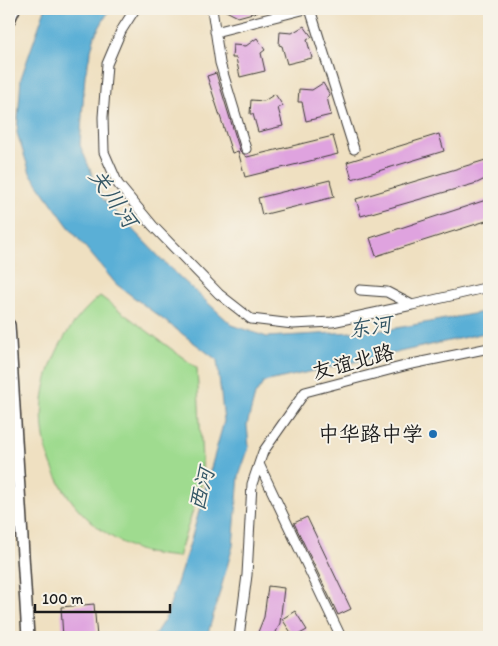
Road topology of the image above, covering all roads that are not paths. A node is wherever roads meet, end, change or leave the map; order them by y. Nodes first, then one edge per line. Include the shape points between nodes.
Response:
1 (14, 9) edge
2 (135, 9) edge
3 (212, 9) edge
4 (306, 9) edge
5 (310, 9) edge
6 (9, 20) edge
7 (216, 32) junction
8 (246, 149) dead end
9 (354, 149) dead end
10 (489, 287) edge
11 (360, 290) dead end
12 (412, 305) junction
13 (9, 325) edge
14 (489, 348) edge
15 (12, 446) edge
16 (259, 464) junction
17 (28, 637) edge
18 (238, 637) edge
19 (341, 637) edge

1 - 6 main road
2 - 12 street via 107,64 104,152 118,184 153,226 219,294 251,319 293,324 332,322
3 - 7 street
4 - 7 street
5 - 9 street
7 - 8 street via 220,63
10 - 12 street
11 - 12 street via 387,292
13 - 15 main road
14 - 16 street, 友谊北路 via 305,392 262,452
15 - 17 main road
16 - 18 street, 友谊北路 via 252,484 247,574
16 - 19 street

